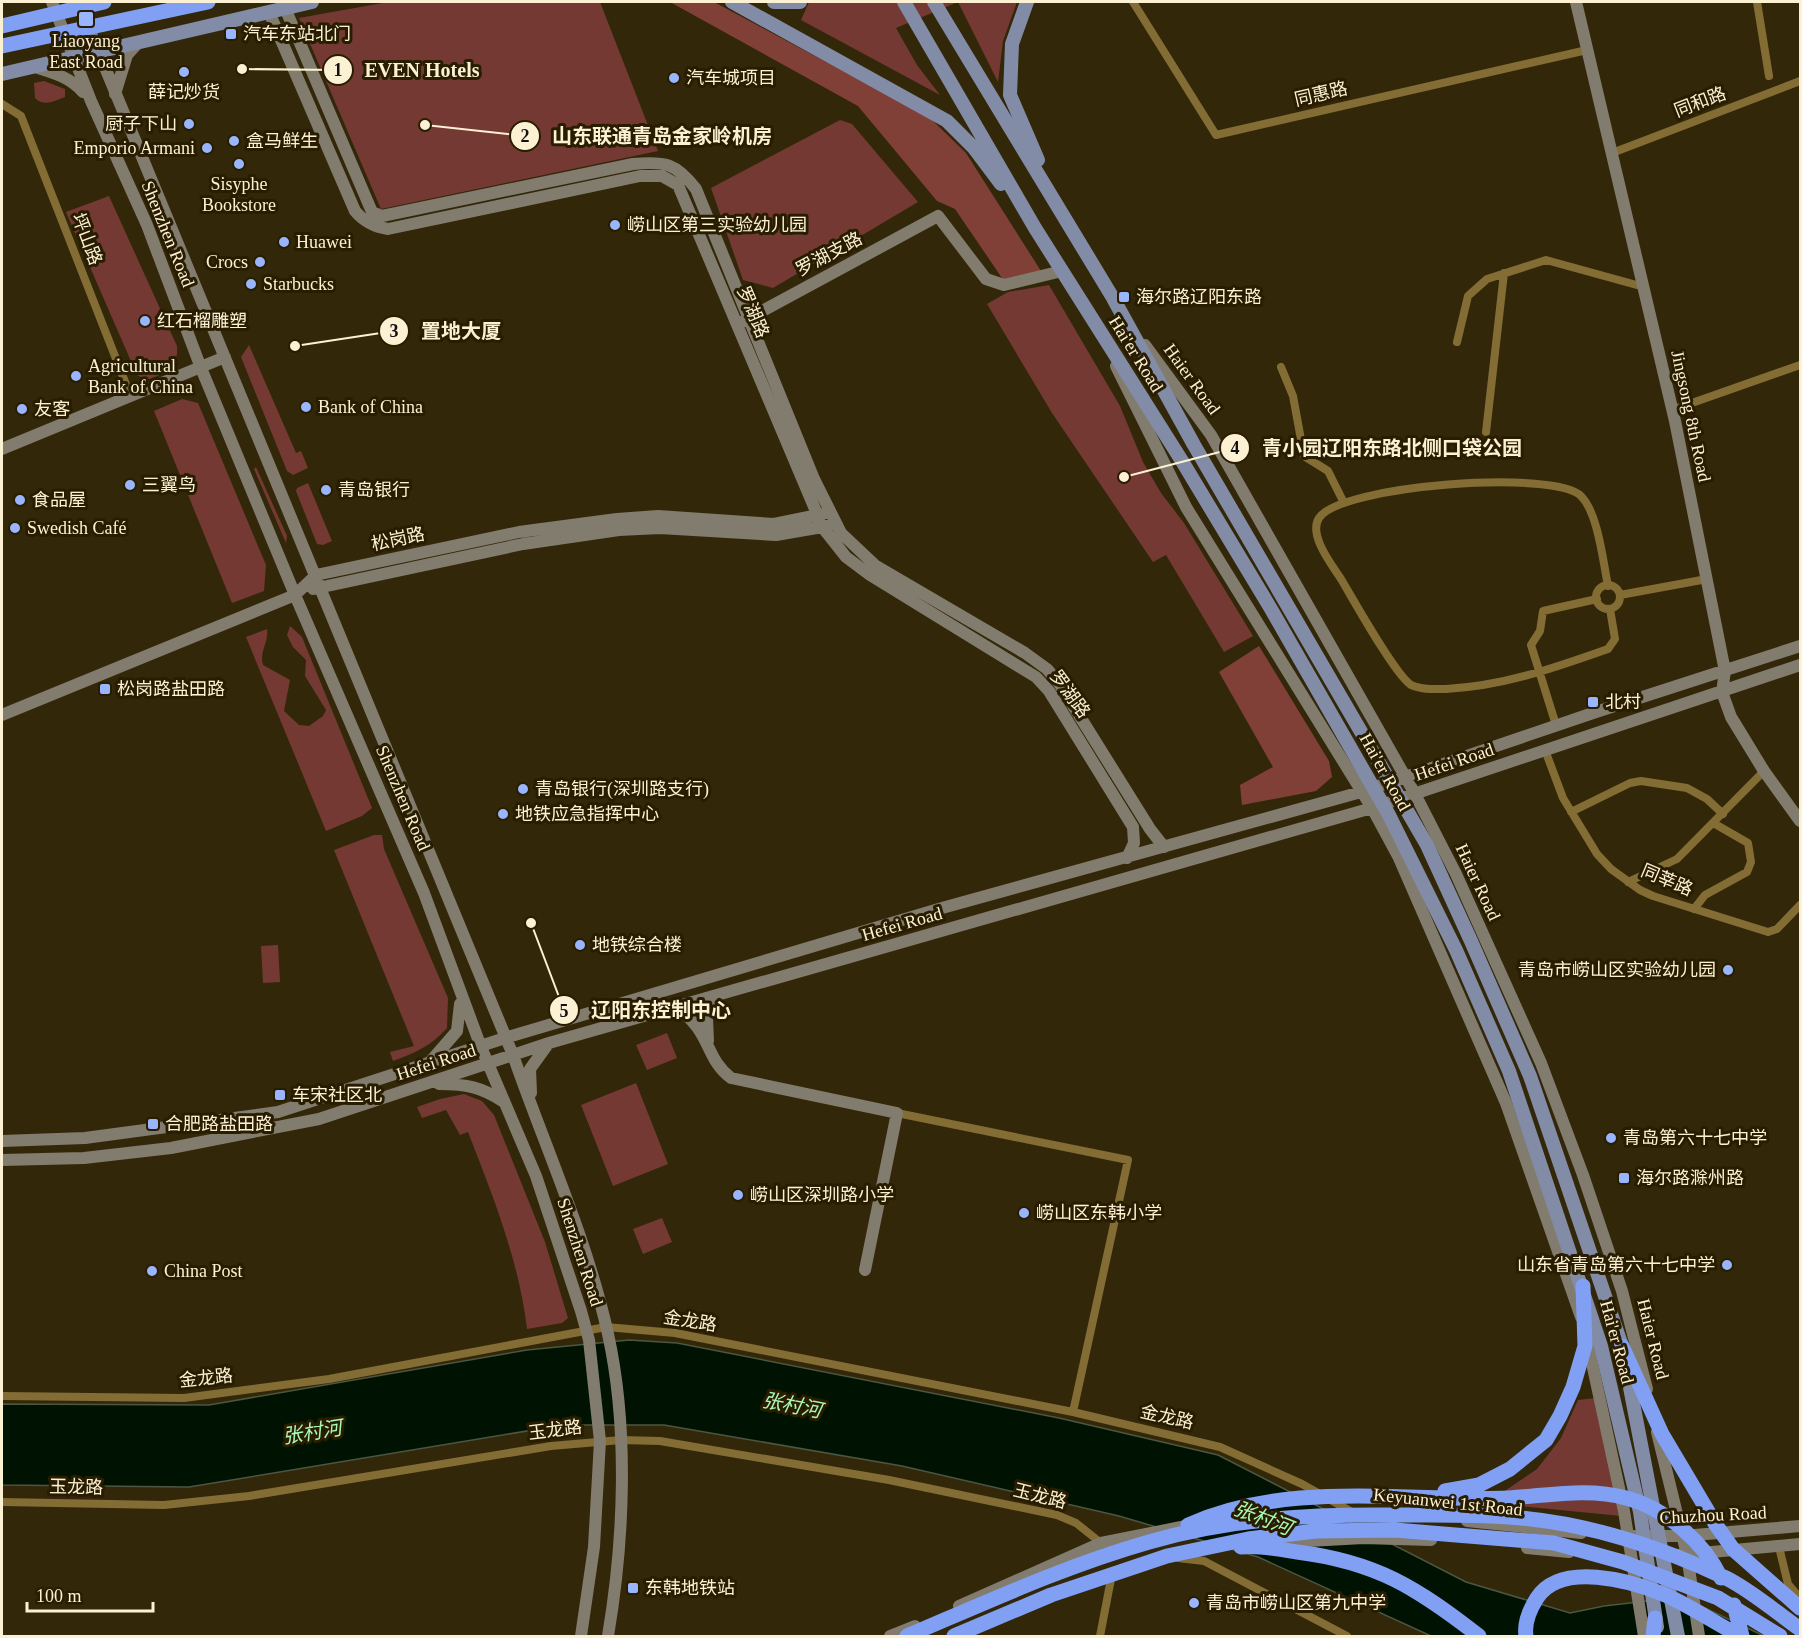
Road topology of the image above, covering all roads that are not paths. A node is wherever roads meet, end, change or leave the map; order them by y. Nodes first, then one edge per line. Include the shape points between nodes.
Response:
1 (52, 2) edge
2 (78, 2) edge
3 (104, 2) edge
4 (208, 2) edge
5 (312, 2) edge
6 (732, 2) edge
7 (774, 2) edge
8 (800, 2) edge
9 (904, 2) edge
10 (934, 2) edge
11 (1027, 2) edge
12 (1133, 2) edge
13 (1576, 2) edge
14 (1757, 2) edge
15 (285, 8) junction
16 (269, 12) junction
17 (2, 26) edge
18 (139, 42) junction
19 (95, 45) junction
20 (2, 46) edge
21 (1587, 50) junction
22 (71, 52) junction
23 (35, 67) junction
24 (2, 74) edge
25 (1769, 76) dead end
26 (1800, 81) edge
27 (115, 94) junction
28 (91, 100) junction
29 (2, 104) edge
30 (1612, 153) junction
31 (1062, 214) junction
32 (1035, 228) junction
33 (1062, 271) junction
34 (1504, 273) junction
35 (1644, 287) junction
36 (1123, 316) junction
37 (743, 321) junction
38 (1095, 324) junction
39 (1457, 342) dead end
40 (225, 357) junction
41 (1800, 365) edge
42 (1281, 367) dead end
43 (201, 368) junction
44 (131, 397) junction
45 (1672, 410) junction
46 (1486, 432) dead end
47 (2, 449) edge
48 (1344, 503) junction
49 (826, 520) junction
50 (1707, 579) junction
51 (319, 581) junction
52 (1608, 586) junction
53 (295, 595) junction
54 (1620, 595) junction
55 (1597, 599) junction
56 (1610, 609) junction
57 (1800, 646) edge
58 (1800, 665) edge
59 (1725, 671) junction
60 (1540, 673) junction
61 (1722, 692) junction
62 (2, 715) edge
63 (1556, 725) junction
64 (1545, 750) junction
65 (1764, 771) junction
66 (1404, 778) junction
67 (1361, 792) junction
68 (1414, 794) junction
69 (1372, 807) junction
70 (1571, 812) junction
71 (1723, 814) junction
72 (1800, 821) edge
73 (1714, 824) junction
74 (1164, 847) junction
75 (1127, 858) junction
76 (1628, 882) junction
77 (1800, 905) edge
78 (1694, 909) junction
79 (461, 993) junction
80 (714, 996) junction
81 (675, 1007) junction
82 (505, 1038) junction
83 (708, 1042) junction
84 (549, 1043) junction
85 (481, 1047) junction
86 (513, 1055) junction
87 (429, 1063) junction
88 (488, 1064) junction
89 (429, 1084) junction
90 (506, 1103) junction
91 (533, 1112) junction
92 (897, 1113) junction
93 (2, 1141) edge
94 (2, 1160) edge
95 (866, 1270) dead end
96 (1583, 1286) junction
97 (608, 1332) junction
98 (588, 1335) junction
99 (1622, 1346) junction
100 (2, 1396) edge
101 (1073, 1412) junction
102 (600, 1435) junction
103 (621, 1440) junction
104 (1412, 1496) junction
105 (2, 1502) edge
106 (1353, 1512) junction
107 (1800, 1526) edge
108 (1628, 1536) junction
109 (1683, 1536) junction
110 (1149, 1542) junction
111 (1101, 1543) junction
112 (1800, 1544) edge
113 (1779, 1547) junction
114 (1733, 1549) junction
115 (1631, 1555) junction
116 (1171, 1557) junction
117 (1688, 1560) junction
118 (1111, 1579) junction
119 (1800, 1598) edge
120 (1800, 1608) edge
121 (1655, 1618) junction
122 (1800, 1629) edge
123 (581, 1636) edge
124 (608, 1636) edge
125 (890, 1636) edge
126 (907, 1636) edge
127 (954, 1636) edge
128 (967, 1636) edge
129 (1100, 1636) edge
130 (1347, 1636) edge
131 (1479, 1636) edge
132 (1526, 1636) edge
133 (1644, 1636) edge
134 (1653, 1636) edge
135 (1658, 1636) edge
136 (1678, 1636) edge
137 (1699, 1636) edge
138 (1741, 1636) edge
139 (1762, 1636) edge
140 (1780, 1636) edge

1 - 22 main road, Shenzhen Road
2 - 19 main road, Shenzhen Road
3 - 17 highway
4 - 20 highway
5 - 15 main road
6 - 32 main road via 947,121 974,148
7 - 8 main road
9 - 32 main road, Hai'er Road
10 - 31 main road
11 - 31 main road via 1012,44 1010,95
12 - 21 street, 同惠路 via 1216,135
13 - 21 main road, Jingsong 8th Road
14 - 25 street
15 - 16 main road
15 - 37 main road via 372,212 382,216 633,164 657,162 674,166 696,189
16 - 18 main road
16 - 37 main road, 罗湖路 via 355,211 366,222 388,229 640,176 662,176 678,185
18 - 19 main road
18 - 27 main road via 124,63
19 - 22 main road
19 - 27 main road, Shenzhen Road
21 - 30 main road, Jingsong 8th Road
22 - 23 main road
22 - 28 main road, Shenzhen Road
23 - 24 main road
23 - 28 main road via 74,81
26 - 30 street, 同和路
27 - 40 main road, Shenzhen Road
28 - 43 main road, Shenzhen Road via 147,225
29 - 44 street, 坪山路 via 21,116
30 - 35 main road, Jingsong 8th Road
31 - 36 main road, Haier Road
32 - 33 main road, Hai'er Road
33 - 37 main road, 罗湖支路 via 1004,285 986,279 938,216
33 - 38 main road, Hai'er Road
34 - 35 street via 1546,260
34 - 39 street via 1486,279 1468,296
34 - 46 street
35 - 45 main road, Jingsong 8th Road
36 - 66 main road, Haier Road via 1211,435
36 - 99 main road, Hai'er Road via 1427,845 1530,1076
37 - 49 main road
38 - 67 main road via 1186,507
38 - 96 main road, Hai'er Road via 1271,609 1389,815 1456,950 1509,1071
40 - 43 main road
40 - 51 main road, Shenzhen Road
41 - 45 street
42 - 48 street via 1293,396 1304,456 1328,471
43 - 44 main road
43 - 53 main road, Shenzhen Road
44 - 47 main road
45 - 50 main road, Jingsong 8th Road
48 - 52 street via 1416,486 1552,484 1568,488 1581,495 1591,511
48 - 60 street via 1319,518 1316,527 1320,544 1408,683 1434,689 1463,688
49 - 51 main road, 松岗路 via 774,524 658,516 617,519 519,532
49 - 74 main road via 876,566 1047,669
49 - 75 main road, 罗湖路 via 846,557 1024,667 1049,691 1133,826 1134,843
50 - 54 street
50 - 59 main road, Jingsong 8th Road
51 - 53 main road
51 - 82 main road, Shenzhen Road
52 - 54 street via 1616,588
52 - 55 street via 1598,592
53 - 62 main road
53 - 79 main road, Shenzhen Road via 384,797
54 - 56 street via 1617,605
55 - 56 street via 1600,606
55 - 60 street via 1543,611 1540,631 1531,645
56 - 60 street via 1615,632 1612,645
57 - 59 main road, Hefei Road
58 - 61 main road, Hefei Road
59 - 61 main road, Jingsong 8th Road
59 - 63 main road, Hefei Road
60 - 63 street
61 - 64 main road, Hefei Road
61 - 65 main road, Jingsong 8th Road via 1731,717
63 - 66 main road, Hefei Road
64 - 68 main road, Hefei Road
64 - 70 street, 同莘路
65 - 71 street
65 - 72 main road, Jingsong 8th Road
66 - 67 main road, Hefei Road
66 - 68 main road, Haier Road
67 - 69 main road
67 - 74 main road, Hefei Road
68 - 69 main road, Hefei Road
68 - 109 main road, Haier Road via 1456,874 1541,1063 1583,1175 1622,1291
69 - 80 main road, Hefei Road
69 - 108 main road via 1399,858 1506,1103 1557,1244 1582,1319
70 - 71 street via 1641,781 1687,788
70 - 76 street, 同莘路 via 1597,854
71 - 73 street
73 - 76 street via 1677,859
73 - 78 street via 1744,840 1750,847 1751,862 1747,872 1705,895
74 - 75 main road, Hefei Road
75 - 82 main road, Hefei Road via 942,908
76 - 78 street, 同莘路 via 1653,896
77 - 78 street, 同莘路 via 1777,929 1768,932
79 - 85 main road, Shenzhen Road
79 - 87 main road via 457,1031
80 - 81 main road, Hefei Road
80 - 83 main road via 707,1018
81 - 83 main road via 696,1022
81 - 84 main road, Hefei Road
82 - 85 main road, Hefei Road
82 - 86 main road, Shenzhen Road
83 - 92 main road via 722,1071 739,1081
84 - 86 main road, Hefei Road
84 - 91 main road via 530,1069
85 - 87 main road, Hefei Road
85 - 88 main road, Shenzhen Road
86 - 88 main road, Hefei Road
86 - 91 main road, Shenzhen Road
87 - 93 main road, Hefei Road via 278,1112 109,1135
88 - 89 main road, Hefei Road
88 - 90 main road, Shenzhen Road
89 - 90 main road via 469,1084
89 - 94 main road, Hefei Road via 309,1121 182,1146 84,1158
90 - 98 main road, Shenzhen Road via 536,1176
91 - 97 main road, Shenzhen Road via 557,1171
92 - 95 main road
92 - 101 street via 1128,1160
96 - 104 highway via 1585,1346 1573,1387 1546,1440 1510,1469 1479,1485
96 - 121 main road, Hai'er Road via 1640,1512
97 - 98 street, 金龙路
97 - 101 street, 金龙路 via 675,1334
97 - 103 main road, Shenzhen Road
98 - 100 street, 金龙路 via 329,1379 184,1398
98 - 102 main road, Shenzhen Road
99 - 114 highway via 1662,1434
99 - 136 main road, Hai'er Road
101 - 106 street, 金龙路 via 1220,1447
102 - 103 street, 玉龙路
102 - 105 street, 玉龙路 via 249,1496 164,1505
102 - 123 main road, Shenzhen Road via 594,1547
103 - 111 street, 玉龙路 via 660,1441 878,1478 1045,1512 1076,1523
103 - 124 main road, Shenzhen Road via 619,1545
104 - 110 highway via 1272,1501 1217,1512
104 - 138 highway via 1510,1498 1570,1493 1625,1497 1672,1521 1715,1566 1738,1613
106 - 108 main road, Keyuanwei 1st Road
106 - 111 main road, Keyuanwei 1st Road via 1245,1516
107 - 109 main road, Chuzhou Road
108 - 109 main road, Chuzhou Road
108 - 115 main road
109 - 117 main road, Haier Road
110 - 122 highway via 1231,1522 1292,1516 1510,1517 1556,1523 1645,1547 1728,1579
110 - 126 highway via 1024,1584
111 - 125 main road, Keyuanwei 1st Road
112 - 113 main road, Chuzhou Road
113 - 117 main road, Chuzhou Road
113 - 119 street via 1788,1584
114 - 120 highway
114 - 139 highway via 1751,1581 1762,1616
115 - 116 main road, Keyuanwei 1st Road via 1384,1538 1273,1543
115 - 117 main road, Chuzhou Road
115 - 133 main road
116 - 118 main road, Keyuanwei 1st Road
116 - 127 highway via 1051,1595
116 - 130 street via 1204,1561
116 - 131 highway via 1245,1546 1350,1561 1399,1581
116 - 140 highway via 1248,1539 1316,1531 1395,1530 1554,1543 1623,1562 1718,1598
117 - 137 main road, Haier Road
118 - 128 main road, Keyuanwei 1st Road
118 - 129 street
121 - 134 highway
121 - 135 main road, Hai'er Road
132 - 138 highway via 1530,1609 1541,1592 1563,1580 1590,1577 1624,1582 1664,1595

